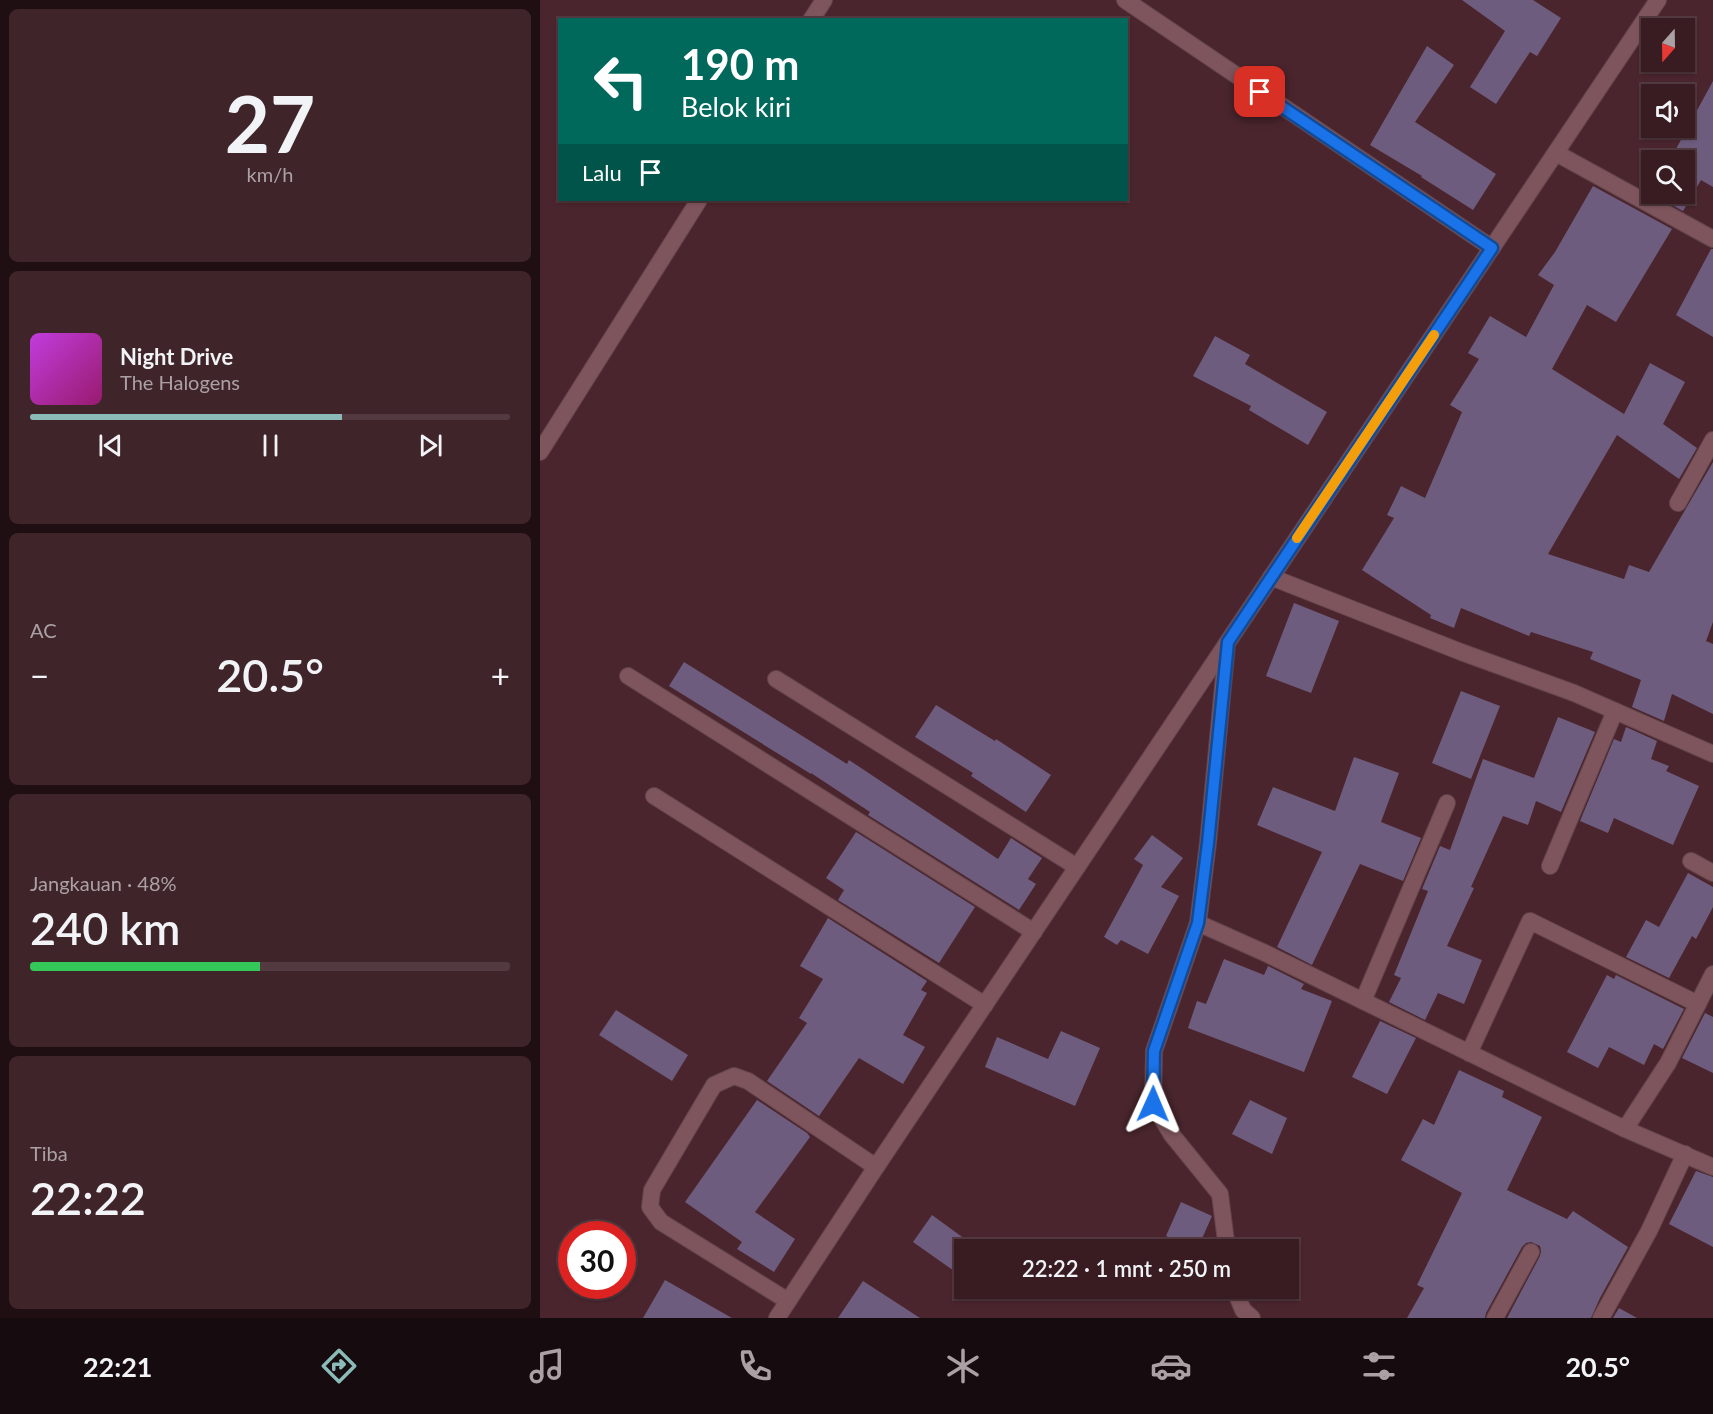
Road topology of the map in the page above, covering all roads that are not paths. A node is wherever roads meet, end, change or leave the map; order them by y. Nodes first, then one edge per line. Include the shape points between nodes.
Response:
1 (824, 0) edge
2 (1125, 0) edge
3 (1658, 0) edge
4 (812, 18) edge
5 (1556, 153) junction
6 (698, 201) edge
7 (1713, 239) edge
8 (1492, 248) junction
9 (1713, 440) edge
10 (540, 452) edge
11 (1678, 503) dead end
12 (1271, 577) junction
13 (1228, 642) junction
14 (628, 676) dead end
15 (776, 679) dead end
16 (1616, 711) junction
17 (1713, 754) edge
18 (654, 796) dead end
19 (1447, 803) dead end
20 (1691, 861) dead end
21 (1550, 866) dead end
22 (1077, 867) junction
23 (1713, 873) edge
24 (1198, 923) junction
25 (1034, 932) junction
26 (1713, 974) edge
27 (1363, 1000) junction
28 (1698, 1004) junction
29 (985, 1005) junction
30 (1469, 1053) junction
31 (1625, 1129) junction
32 (1685, 1154) junction
33 (876, 1167) junction
34 (1713, 1167) edge
35 (1226, 1239) edge
36 (1531, 1252) dead end
37 (1238, 1299) edge
38 (788, 1301) junction
39 (777, 1318) edge
40 (1252, 1318) edge
41 (1495, 1318) edge
42 (1601, 1318) edge

1 - 4 street
2 - 8 street
3 - 5 street
5 - 7 street
5 - 8 street
6 - 10 street
8 - 12 street
9 - 11 street
12 - 13 street
12 - 16 street
13 - 22 street
13 - 24 street
14 - 25 street
15 - 22 street
16 - 17 street
16 - 21 street
18 - 29 street
19 - 27 street
20 - 23 street
22 - 25 street
24 - 27 street
24 - 35 street via 1154,1051 1153,1104 1172,1136 1220,1194
25 - 29 street
26 - 28 street
27 - 30 street
28 - 30 street via 1530,921
28 - 31 street via 1668,1063
29 - 33 street
30 - 31 street
31 - 32 street
32 - 34 street
32 - 42 street via 1649,1231
33 - 38 street
33 - 38 street via 748,1081 734,1076 714,1085 652,1190 650,1207 661,1222
36 - 41 street
37 - 40 street
38 - 39 street

